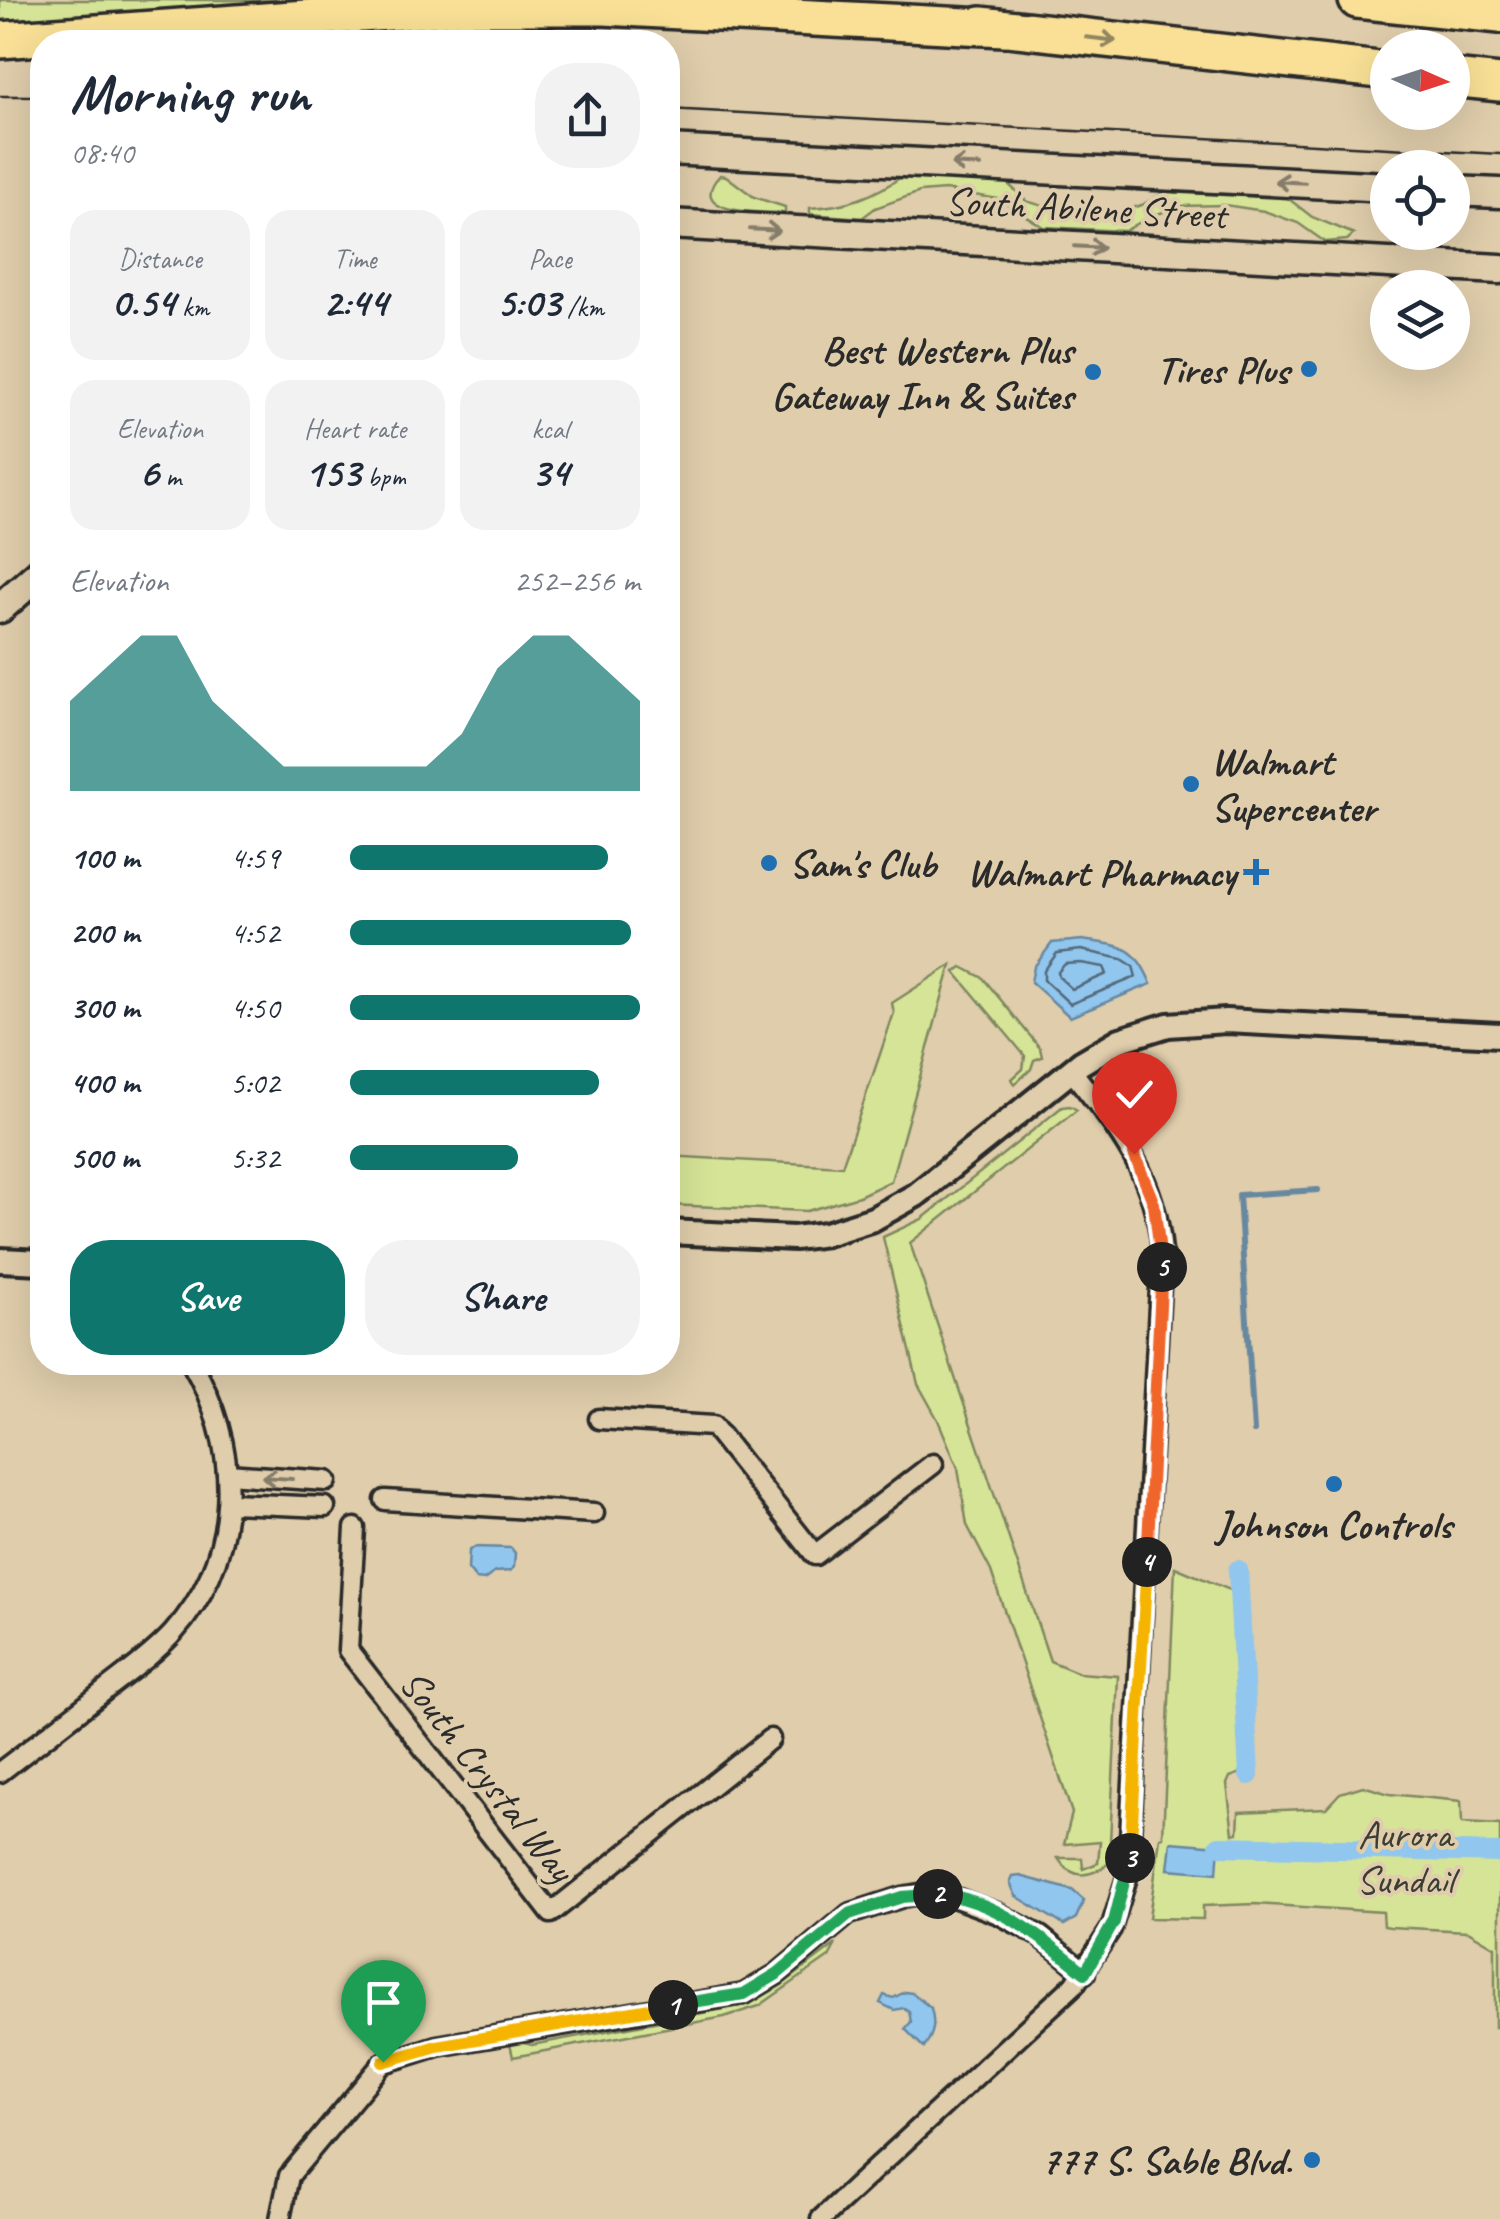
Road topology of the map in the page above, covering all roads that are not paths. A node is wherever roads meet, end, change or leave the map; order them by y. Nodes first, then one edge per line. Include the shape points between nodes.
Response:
1 (773, 0) edge
2 (1357, 0) edge
3 (1500, 15) edge
4 (1004, 28) junction
5 (139, 30) edge
6 (30, 38) edge
7 (0, 40) edge
8 (1370, 69) edge
9 (1470, 80) edge
10 (1500, 83) edge
11 (680, 151) edge
12 (1370, 186) edge
13 (1470, 192) edge
14 (1500, 194) edge
15 (680, 225) edge
16 (1500, 269) edge
17 (30, 582) edge
18 (0, 608) edge
19 (1500, 1035) edge
20 (1071, 1070) junction
21 (680, 1233) edge
22 (0, 1260) edge
23 (30, 1261) edge
24 (198, 1375) edge
25 (599, 1419) dead end
26 (934, 1464) dead end
27 (227, 1474) junction
28 (327, 1480) dead end
29 (385, 1500) dead end
30 (230, 1504) junction
31 (325, 1507) dead end
32 (594, 1513) dead end
33 (354, 1528) dead end
34 (770, 1740) dead end
35 (0, 1772) edge
36 (1085, 1973) junction
37 (280, 2219) edge
38 (821, 2219) edge

1 - 4 highway
2 - 3 highway
4 - 5 highway via 604,7 459,7
4 -> 8 highway
6 - 7 highway
9 - 10 highway
12 -> 11 main road, South Abilene Street
13 - 14 main road
15 -> 16 main road, South Abilene Street
17 - 18 main road
19 - 20 street via 1204,1021 1133,1035
20 - 21 street via 916,1196 872,1219 794,1238
20 - 36 street via 1144,1173 1158,1218 1162,1274 1131,1852 1114,1922
22 - 23 street
24 - 27 street via 218,1422
25 - 26 street via 713,1426 815,1555
28 -> 27 street
27 - 30 street
29 - 32 street
30 - 31 street
30 - 35 street via 206,1582 174,1631
33 - 34 street, South Crystal Way via 348,1650 551,1913
36 - 37 street via 1040,1936 974,1902 936,1894 902,1897 849,1914 744,1994 437,2046 383,2062 288,2176
36 - 38 street

